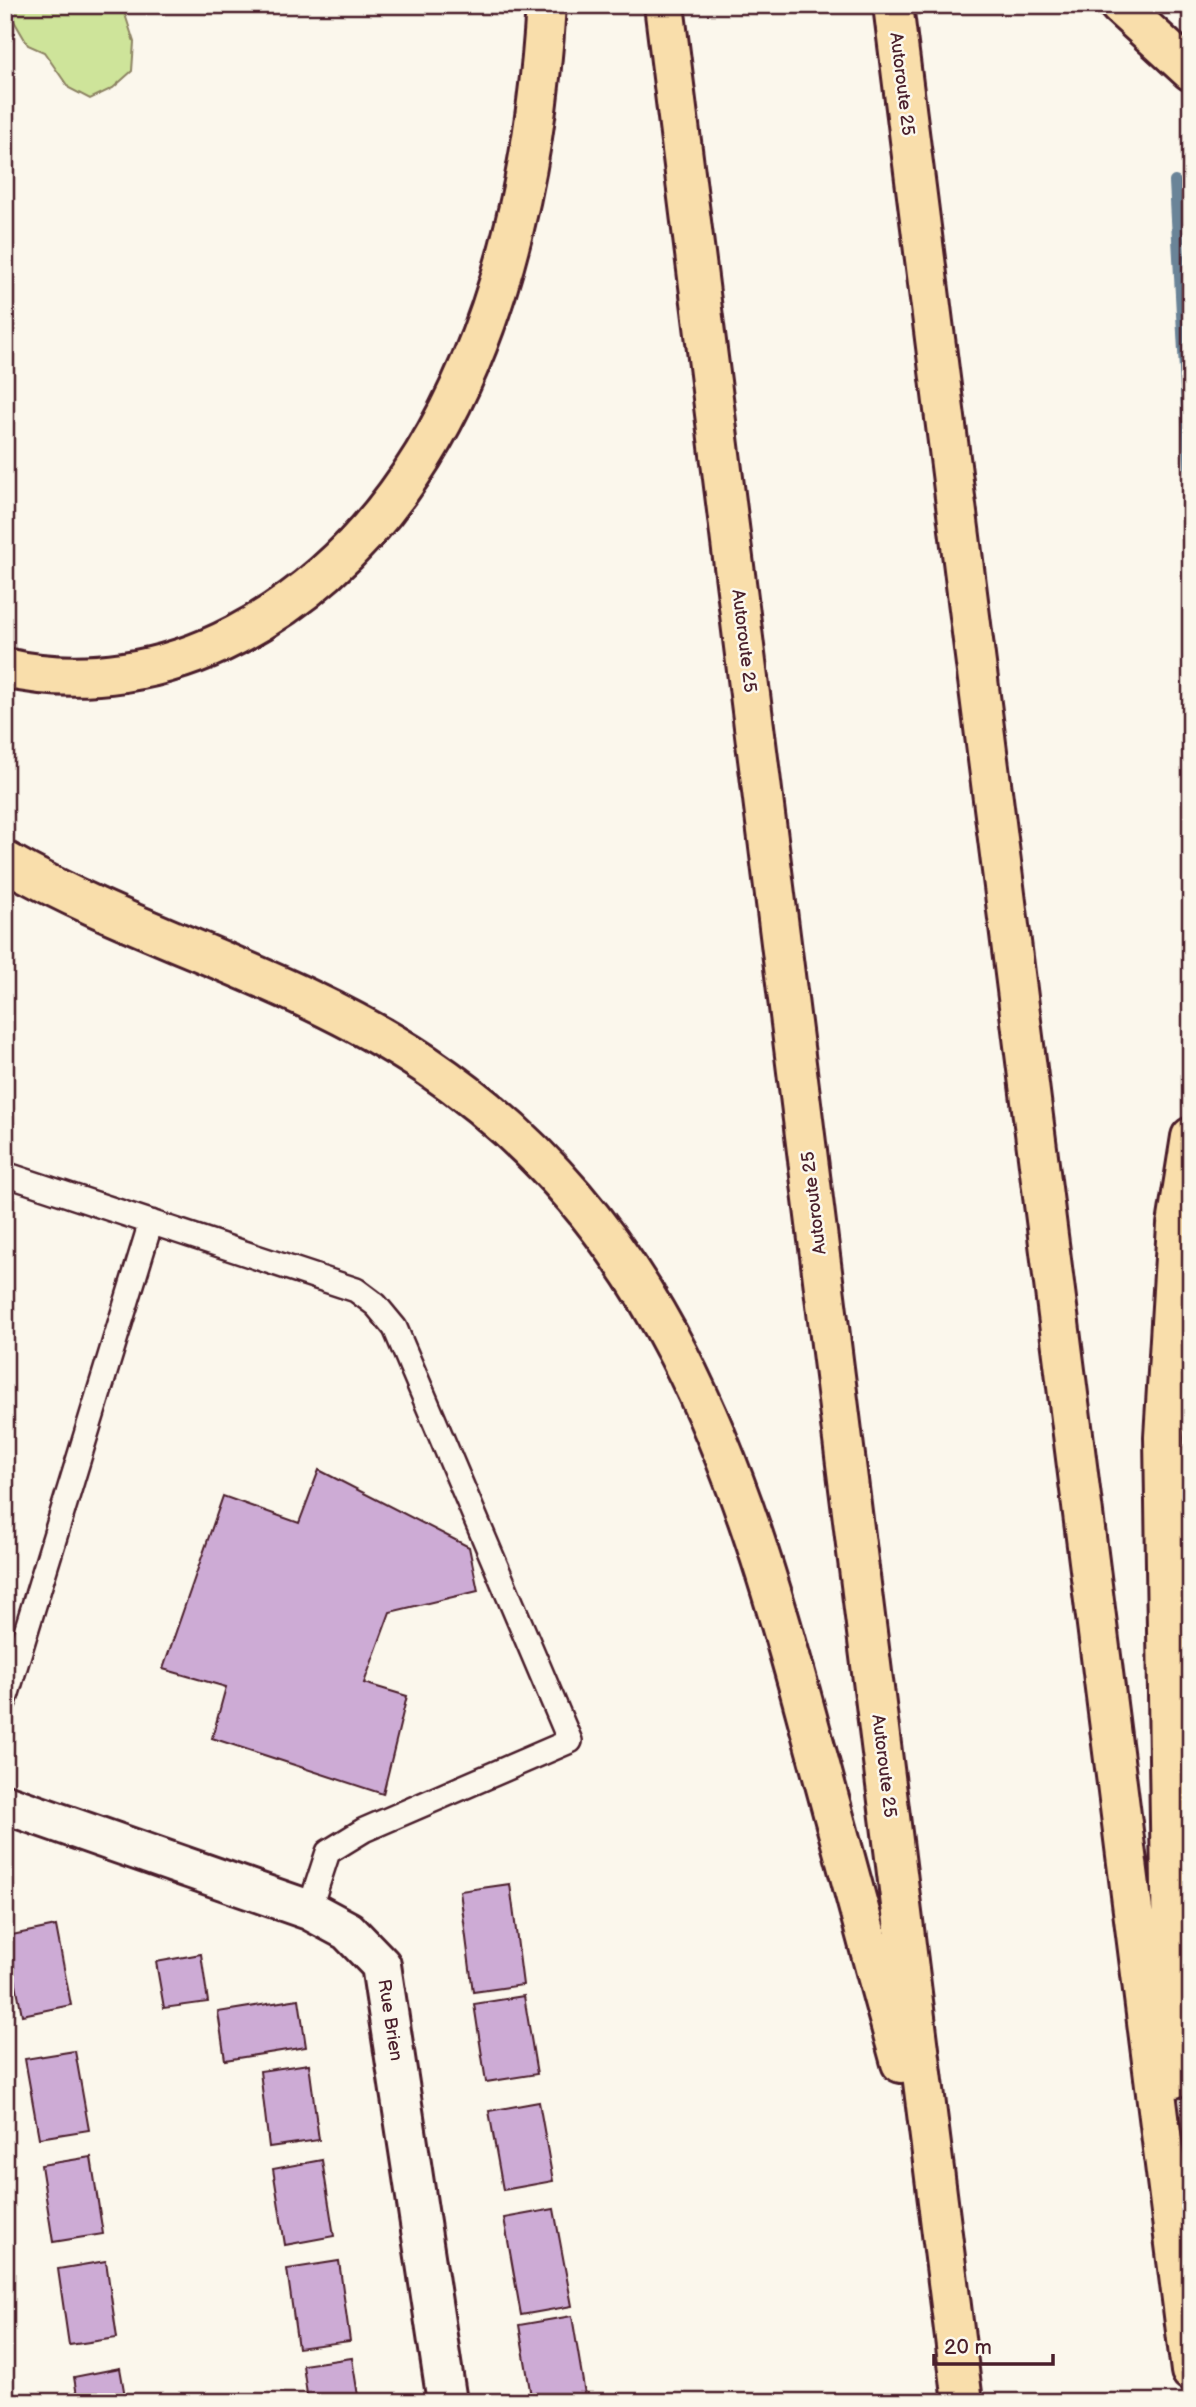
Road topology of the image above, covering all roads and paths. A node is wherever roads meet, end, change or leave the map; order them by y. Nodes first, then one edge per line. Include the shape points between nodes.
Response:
1 (546, 5) edge
2 (664, 5) edge
3 (893, 5) edge
4 (1119, 5) edge
5 (1191, 71) edge
6 (5, 668) edge
7 (5, 861) edge
8 (1191, 1137) edge
9 (5, 1174) edge
10 (151, 1222) junction
11 (5, 1700) edge
12 (5, 1804) edge
13 (309, 1910) junction
14 (938, 2197) junction
15 (1177, 2255) junction
16 (1191, 2371) edge
17 (447, 2402) edge
18 (963, 2402) edge

1 - 6 highway via 532,147 497,288 443,420 369,531 284,606 195,655 92,676 53,676
2 - 14 highway, Autoroute 25
3 - 15 highway, Autoroute 25
4 - 5 highway
7 - 14 highway via 317,1003 393,1044 456,1086 518,1137 610,1241 670,1337 751,1524
8 - 15 highway via 1177,1225 1164,1437
9 - 10 lane
10 - 11 lane
10 - 13 lane via 356,1290 395,1328 570,1741 364,1830 328,1852
12 - 13 street, Rue Brien
13 - 17 street, Rue Brien via 348,1931 381,1965
14 - 18 highway, Autoroute 25
15 - 16 highway, Autoroute 25

